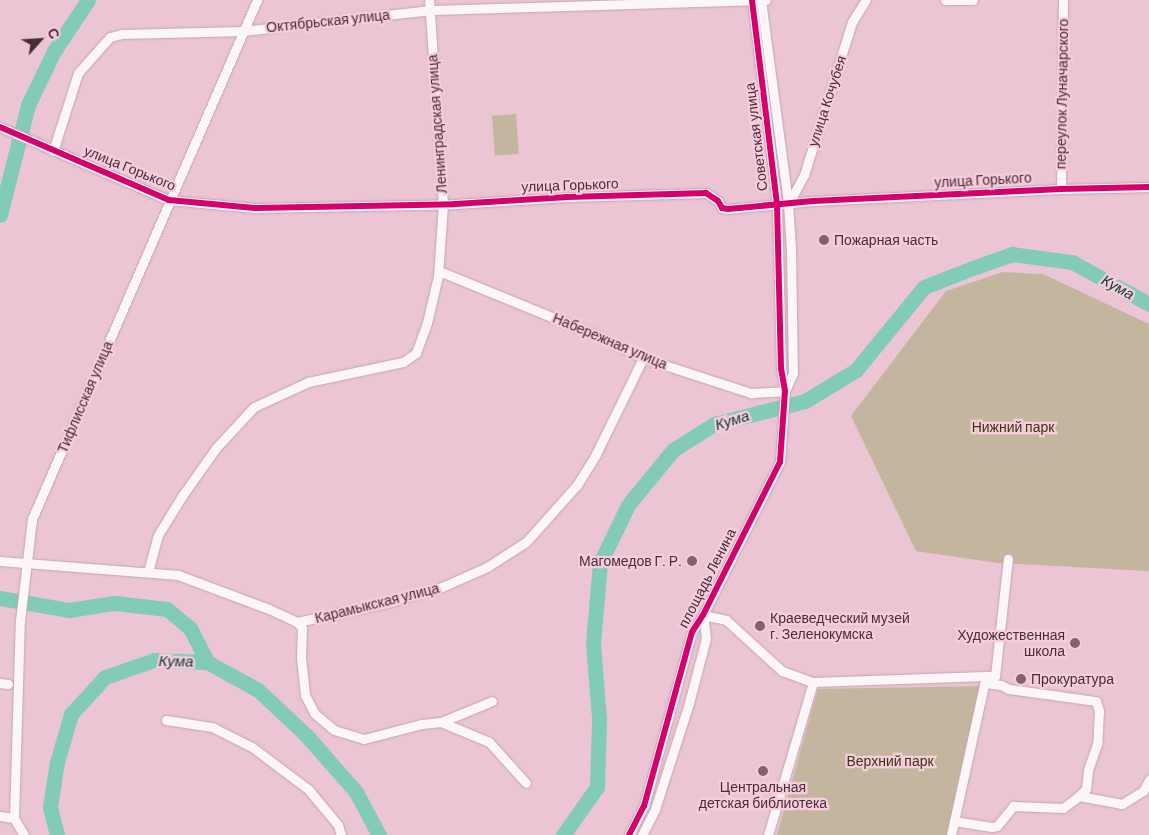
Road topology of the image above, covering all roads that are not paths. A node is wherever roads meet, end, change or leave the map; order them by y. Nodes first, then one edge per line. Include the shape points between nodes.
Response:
1 (257, 0) edge
2 (757, 0) edge
3 (766, 0) edge
4 (866, 0) edge
5 (945, 0) edge
6 (973, 0) edge
7 (1063, 0) edge
8 (429, 5) edge
9 (243, 31) junction
10 (0, 127) edge
11 (53, 151) junction
12 (1149, 187) edge
13 (1061, 189) junction
14 (170, 200) junction
15 (788, 203) junction
16 (443, 204) junction
17 (777, 204) junction
18 (439, 271) junction
19 (643, 358) junction
20 (785, 391) junction
21 (1008, 559) dead end
22 (0, 561) edge
23 (26, 563) junction
24 (148, 572) junction
25 (703, 615) junction
26 (297, 622) junction
27 (986, 680) junction
28 (813, 682) junction
29 (492, 701) dead end
30 (166, 720) dead end
31 (441, 722) junction
32 (1149, 780) edge
33 (526, 783) dead end
34 (1079, 796) junction
35 (0, 816) edge
36 (14, 818) junction
37 (954, 820) junction
38 (24, 835) edge
39 (341, 835) edge
40 (629, 835) edge
41 (642, 835) edge
42 (768, 835) edge
43 (951, 835) edge

1 - 9 street, Тифлисская улица
2 - 3 street, Октябрьская улица
2 - 8 street, Октябрьская улица
2 - 15 street, Советская улица
2 - 17 street, Советская улица
4 - 15 street, улица Кочубея via 852,22 804,175
5 - 6 street
7 - 13 street, переулок Луначарского
8 - 9 street, Октябрьская улица
8 - 16 street, Ленинградская улица
9 - 11 street, Октябрьская улица via 110,37 78,73
9 - 14 street, Тифлисская улица
10 - 11 street, улица Горького
11 - 14 street, улица Горького
12 - 13 street, улица Горького
13 - 15 street, улица Горького
14 - 16 street, улица Горького via 255,208
14 - 23 street, Тифлисская улица via 32,520
15 - 17 street, улица Горького
15 - 20 street, Советская улица via 792,373
16 - 17 street, улица Горького via 706,193 722,208
16 - 18 street, Ленинградская улица
17 - 20 street, Советская улица via 781,368
18 - 19 street, Набережная улица via 598,336
18 - 24 street, Ленинградская улица via 416,353 403,362 308,382 254,407 216,448 182,496 158,535
19 - 20 street, Набережная улица via 751,393
19 - 26 street, Карамыкская улица via 577,486 526,542 487,568 442,587 391,602
20 - 25 street, площадь Ленина via 780,462
21 - 27 street via 995,676
22 - 23 street, Карамыкская улица
23 - 24 street, Карамыкская улица
23 - 36 street, Тифлисская улица via 20,621
24 - 26 street, Карамыкская улица via 178,575 214,587
25 - 28 street, площадь Ленина via 726,620 782,670
25 - 40 street, площадь Ленина via 692,632 644,806
25 - 41 street, площадь Ленина via 706,638 689,703 655,809
26 - 31 street, Карамыкская улица via 302,628 305,695 314,712 334,730 364,739
27 - 28 street, площадь Ленина
27 - 34 street, площадь Ленина via 1009,689 1096,702 1099,711 1098,744 1088,770 1086,790
27 - 37 street
28 - 42 street
29 - 31 street, Карамыкская улица
30 - 39 street via 212,727 252,747 308,789 338,825
31 - 33 street via 489,742
32 - 34 street via 1143,791 1122,804
34 - 37 street via 1063,808 1013,806 997,826 992,827
35 - 36 street
36 - 38 street
37 - 43 street

